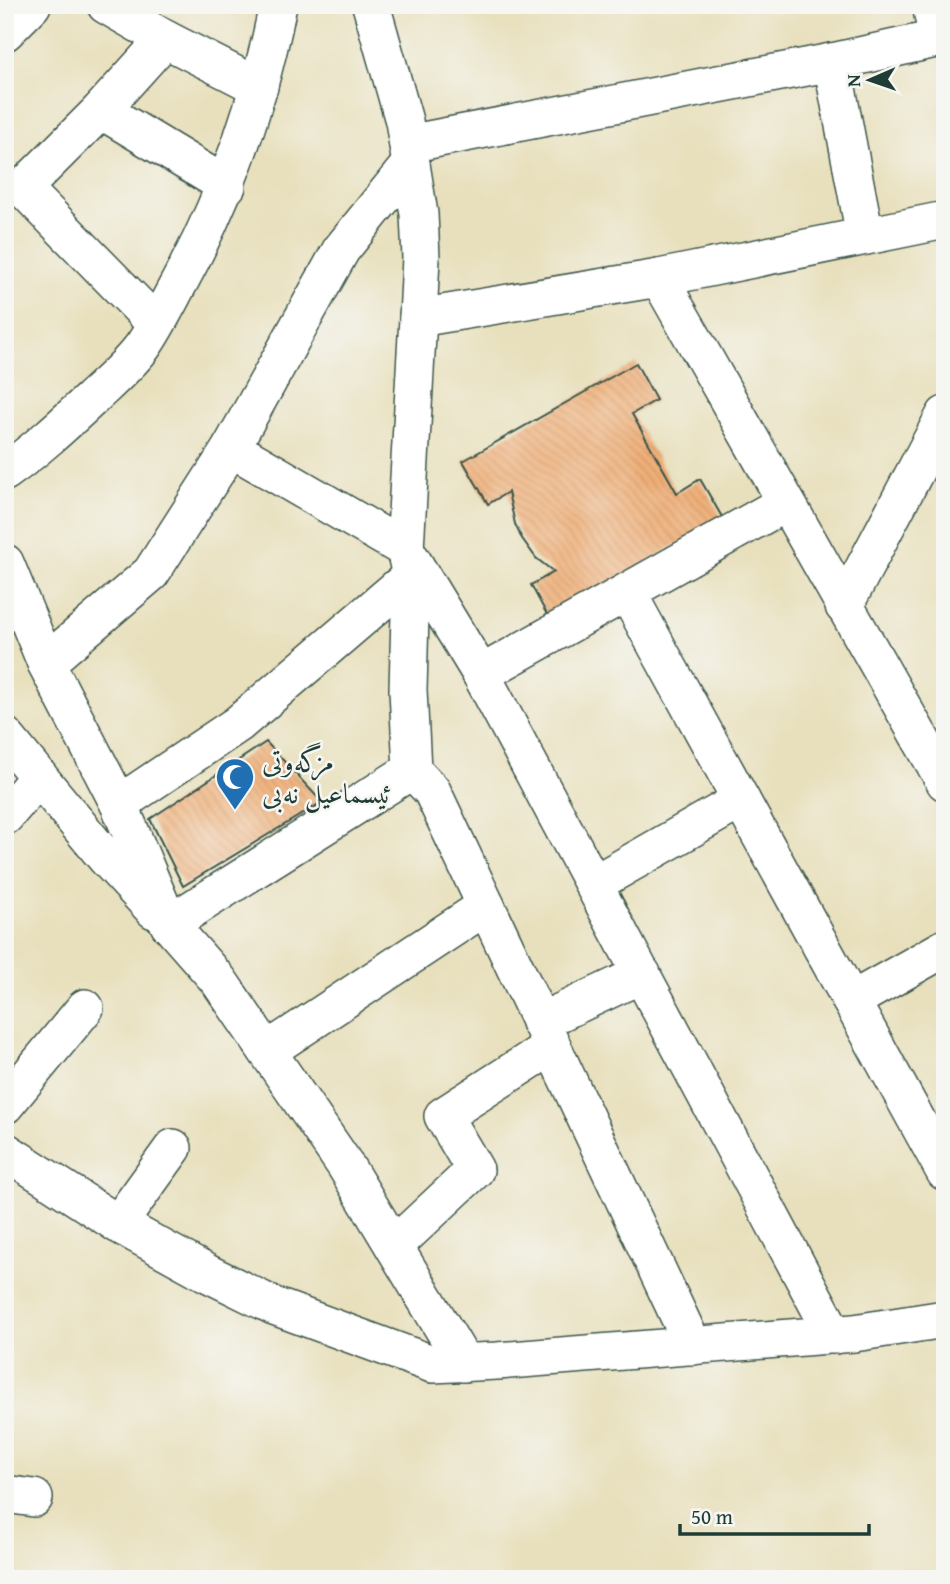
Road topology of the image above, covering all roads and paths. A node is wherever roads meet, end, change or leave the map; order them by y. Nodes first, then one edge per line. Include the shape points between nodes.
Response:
1 (32, 5) edge
2 (106, 5) edge
3 (278, 5) edge
4 (371, 5) edge
5 (938, 27) edge
6 (5, 32) edge
7 (165, 39) junction
8 (832, 62) junction
9 (259, 87) junction
10 (101, 110) junction
11 (409, 154) junction
12 (227, 186) junction
13 (945, 220) edge
14 (865, 236) junction
15 (659, 278) junction
16 (418, 318) junction
17 (156, 324) junction
18 (945, 415) edge
19 (231, 448) junction
20 (5, 472) edge
21 (785, 503) junction
22 (5, 563) edge
23 (408, 563) junction
24 (626, 592) junction
25 (845, 606) junction
26 (46, 663) junction
27 (481, 674) junction
28 (5, 736) edge
29 (412, 770) junction
30 (39, 777) junction
31 (945, 782) edge
32 (741, 800) junction
33 (119, 804) junction
34 (5, 816) edge
35 (594, 884) junction
36 (486, 906) junction
37 (176, 932) junction
38 (945, 948) edge
39 (642, 974) junction
40 (851, 1001) junction
41 (85, 1008) dead end
42 (546, 1034) junction
43 (267, 1051) junction
44 (5, 1105) edge
45 (173, 1148) dead end
46 (5, 1151) edge
47 (945, 1172) edge
48 (118, 1224) junction
49 (394, 1246) junction
50 (945, 1319) edge
51 (834, 1335) junction
52 (693, 1346) junction
53 (464, 1363) junction

1 - 6 street
2 - 7 street
3 - 9 street
4 - 11 street
5 - 8 street
7 - 9 street
7 - 10 street
8 - 11 street
8 - 14 street
9 - 12 street
10 - 12 street
10 - 17 street via 23,188
11 - 16 street via 419,225
11 - 19 street via 341,250
12 - 17 street
13 - 14 street
14 - 15 street
15 - 16 street
15 - 21 street
16 - 23 street
17 - 20 street via 124,368 39,448
18 - 25 street
19 - 23 street
19 - 26 street via 151,573
21 - 24 street
21 - 25 street
22 - 26 street
23 - 27 street
23 - 29 street
23 - 33 street via 238,724
24 - 27 street
24 - 32 street
25 - 31 street
26 - 33 street
27 - 35 street
28 - 30 street
29 - 36 street via 432,791
29 - 37 street
30 - 34 street
30 - 37 street
32 - 35 street
32 - 40 street
33 - 37 street
35 - 39 street
36 - 42 street
36 - 43 street
37 - 43 street via 219,981
38 - 40 street
39 - 42 street
39 - 51 street
40 - 47 street
41 - 44 street
42 - 49 street via 443,1116 475,1170
42 - 52 street
43 - 49 street
45 - 48 street
46 - 48 street
48 - 53 street via 274,1306 432,1364
49 - 53 street
50 - 51 street
51 - 52 street
52 - 53 street

